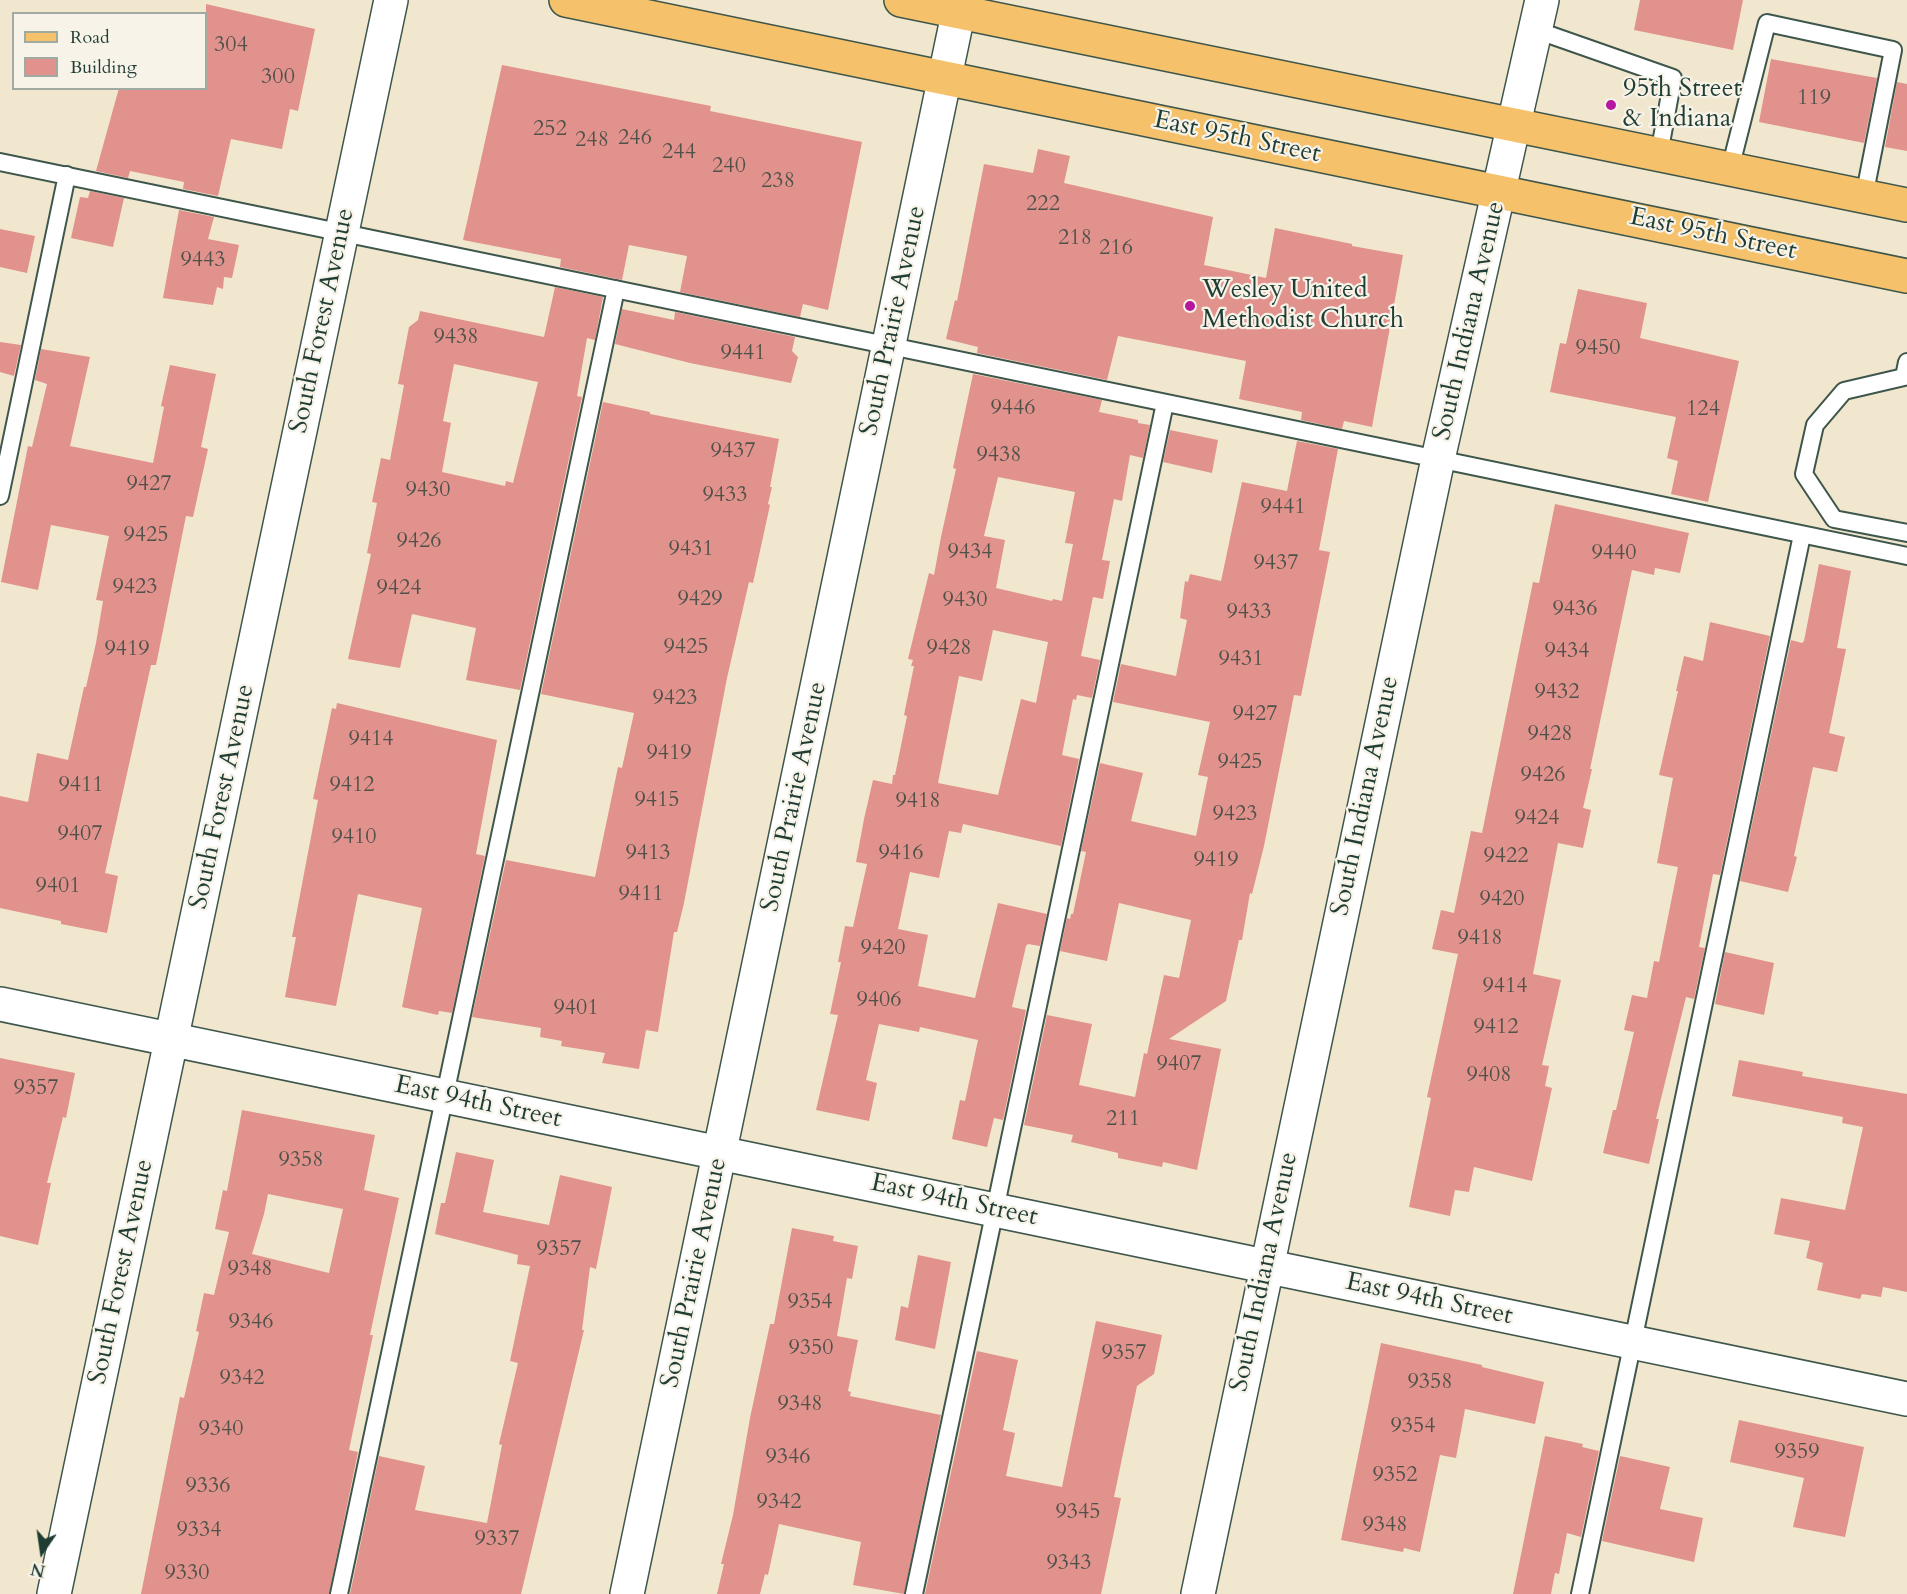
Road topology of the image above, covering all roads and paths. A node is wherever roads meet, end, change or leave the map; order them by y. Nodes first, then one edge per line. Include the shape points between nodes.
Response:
1 (391, 0) edge
2 (566, 0) edge
3 (901, 0) edge
4 (959, 6) edge
5 (1539, 15) edge
6 (944, 78) junction
7 (1514, 125) junction
8 (1659, 154) junction
9 (0, 162) edge
10 (1730, 169) junction
11 (67, 175) junction
12 (1500, 192) junction
13 (1864, 197) junction
14 (1907, 206) edge
15 (341, 232) junction
16 (1907, 276) edge
17 (616, 289) junction
18 (889, 345) junction
19 (1906, 373) edge
20 (1165, 403) junction
21 (1438, 459) junction
22 (0, 496) edge
23 (1907, 532) edge
24 (1802, 535) junction
25 (1907, 556) edge
26 (0, 1004) edge
27 (172, 1039) junction
28 (444, 1096) junction
29 (720, 1153) junction
30 (995, 1210) junction
31 (1266, 1267) junction
32 (1634, 1343) junction
33 (1907, 1399) edge
34 (54, 1594) edge
35 (339, 1594) edge
36 (627, 1594) edge
37 (914, 1594) edge
38 (1197, 1594) edge
39 (1580, 1594) edge

1 - 15 street, South Forest Avenue
2 - 6 main road, East 95th Street
3 - 4 main road
4 - 6 street, South Prairie Avenue
4 - 7 main road
5 - 7 street, South Indiana Avenue
5 - 8 lane via 1672,78
6 - 12 main road, East 95th Street
6 - 18 street, South Prairie Avenue
7 - 8 main road
7 - 12 street, South Indiana Avenue
8 - 10 main road
9 - 11 lane
10 - 13 main road
10 - 13 lane via 1767,23 1893,50
11 - 15 lane
11 - 22 lane
12 - 16 main road, East 95th Street
12 - 21 street, South Indiana Avenue
13 - 14 main road
15 - 17 lane
15 - 27 street, South Forest Avenue
17 - 18 lane
17 - 28 lane
18 - 20 lane
18 - 29 street, South Prairie Avenue
19 - 23 lane via 1844,391 1815,425 1804,474 1834,519
20 - 21 lane
20 - 30 lane
21 - 24 lane
21 - 31 street, South Indiana Avenue
24 - 25 lane
24 - 32 lane
26 - 27 street, East 94th Street
27 - 28 street, East 94th Street
27 - 34 street, South Forest Avenue
28 - 29 street, East 94th Street
28 - 35 lane
29 - 30 street, East 94th Street
29 - 36 street, South Prairie Avenue
30 - 31 street, East 94th Street
30 - 37 lane
31 - 32 street, East 94th Street
31 - 38 street, South Indiana Avenue
32 - 33 street, East 94th Street
32 - 39 lane

